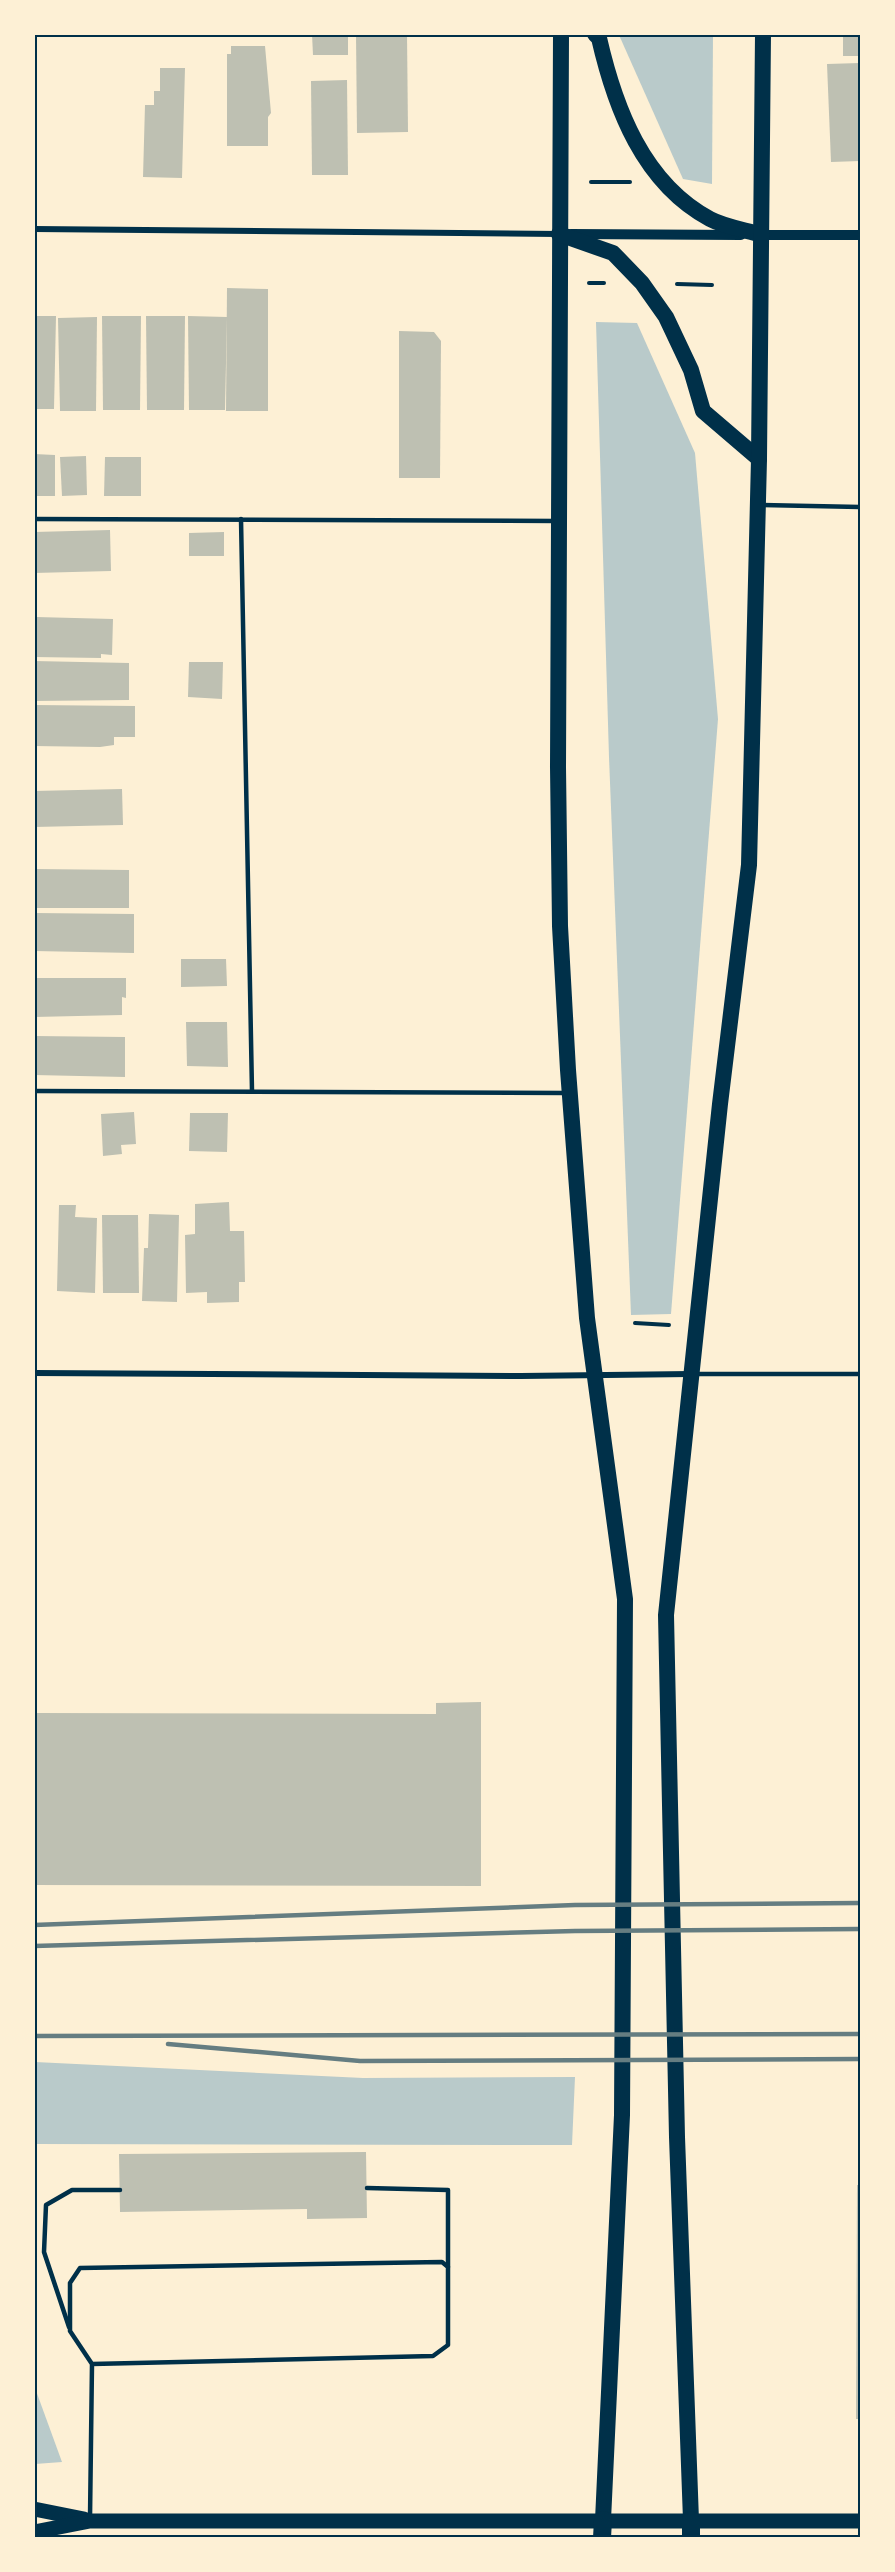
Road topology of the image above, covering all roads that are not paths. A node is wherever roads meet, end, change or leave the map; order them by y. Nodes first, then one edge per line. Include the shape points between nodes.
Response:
1 (561, 34) edge
2 (595, 34) edge
3 (763, 34) edge
4 (34, 229) edge
5 (559, 234) junction
6 (762, 235) junction
7 (861, 235) edge
8 (759, 459) junction
9 (758, 505) junction
10 (861, 507) edge
11 (34, 519) edge
12 (241, 519) junction
13 (558, 520) junction
14 (34, 1091) edge
15 (252, 1091) junction
16 (570, 1093) junction
17 (34, 1373) edge
18 (693, 1374) junction
19 (861, 1374) edge
20 (593, 1375) junction
21 (367, 2188) dead end
22 (120, 2190) dead end
23 (448, 2267) junction
24 (70, 2331) junction
25 (92, 2364) junction
26 (34, 2509) edge
27 (90, 2521) junction
28 (861, 2521) edge
29 (603, 2529) edge
30 (691, 2529) edge
31 (34, 2532) edge

1 - 5 highway
2 - 6 highway via 623,118 670,191 711,220
3 - 6 highway
4 - 5 street
5 - 6 street
5 - 8 highway via 613,253 642,283 666,317 691,370 703,411
5 - 13 highway
6 - 7 street
6 - 8 highway
8 - 9 highway
9 - 10 lane
9 - 18 highway via 749,866
11 - 12 lane
12 - 13 lane
12 - 15 lane
13 - 16 highway via 560,926
14 - 15 lane
15 - 16 lane
16 - 20 highway
17 - 20 street
18 - 19 lane
18 - 20 street
18 - 30 highway via 666,1615 676,2115
20 - 29 highway via 625,1599 622,2115
21 - 23 lane via 448,2190
22 - 24 lane via 72,2190 46,2205 44,2252
23 - 24 lane via 433,2262 80,2268 70,2283
23 - 25 lane via 448,2345 433,2356
24 - 25 lane
25 - 27 lane
26 - 27 main road
27 - 29 main road
27 - 31 main road
28 - 30 main road
29 - 30 main road

